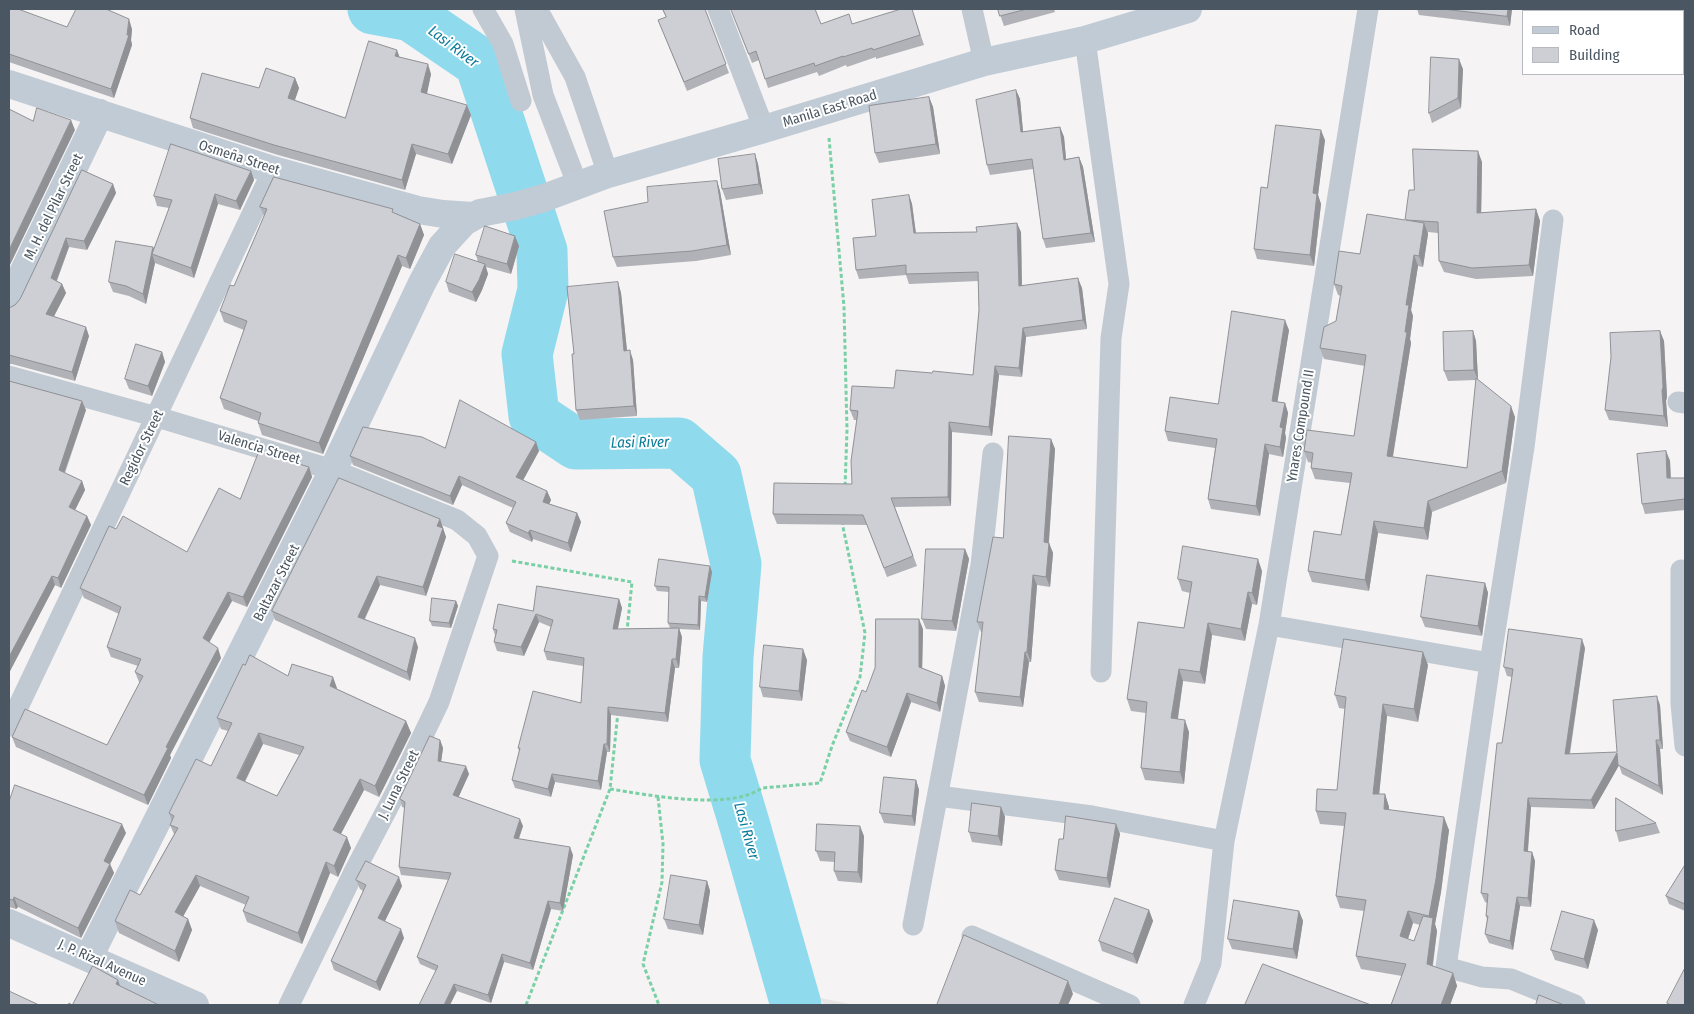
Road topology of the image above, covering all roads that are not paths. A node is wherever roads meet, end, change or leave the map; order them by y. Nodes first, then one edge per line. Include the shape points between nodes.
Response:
1 (483, 9) edge
2 (525, 9) edge
3 (532, 9) edge
4 (718, 9) edge
5 (972, 9) edge
6 (1188, 9) edge
7 (1368, 9) edge
8 (1085, 40) junction
9 (984, 62) junction
10 (9, 84) edge
11 (521, 101) dead end
12 (100, 113) junction
13 (764, 129) junction
14 (273, 170) junction
15 (608, 174) junction
16 (578, 186) junction
17 (473, 216) junction
18 (1552, 220) dead end
19 (9, 302) edge
20 (9, 376) edge
21 (157, 417) junction
22 (993, 453) dead end
23 (333, 470) junction
24 (488, 556) joint
25 (1685, 571) edge
26 (1270, 625) junction
27 (1490, 664) junction
28 (1101, 672) dead end
29 (1683, 705) edge
30 (9, 726) edge
31 (1685, 746) edge
32 (938, 796) junction
33 (1224, 841) junction
34 (9, 923) edge
35 (912, 925) dead end
36 (972, 936) edge
37 (89, 957) junction
38 (195, 1005) edge
39 (289, 1005) edge
40 (1130, 1005) edge
41 (1194, 1005) edge
42 (1575, 1005) edge

1 - 11 street via 503,44
2 - 16 street via 543,95
3 - 15 street via 541,16 575,77
4 - 13 street
5 - 9 street
6 - 8 main road, Manila East Road
7 - 26 street, Ynares Compound II
8 - 9 main road, Manila East Road
8 - 28 street via 1119,284 1111,338
9 - 13 main road, Manila East Road
10 - 12 main road, Osmeña Street
12 - 14 main road, Osmeña Street
12 - 19 main road, M. H. del Pilar Street
13 - 15 main road, Manila East Road
14 - 17 main road, Osmeña Street via 418,210
14 - 21 street, Regidor Street
15 - 16 main road, Manila East Road
16 - 17 main road, Manila East Road
17 - 23 main road, Baltazar Street via 448,238 435,259
18 - 27 street via 1524,447
20 - 21 street, Valencia Street
21 - 23 street, Valencia Street
21 - 30 street, Regidor Street
22 - 32 street via 981,565
23 - 24 street, Valencia Street via 457,520 477,536
23 - 37 main road, Baltazar Street
24 - 39 street, J. Luna Street via 438,702
25 - 29 street via 1681,570
26 - 27 street
26 - 33 street, Ynares Compound II
27 - 42 street via 1446,967 1482,977 1511,979
29 - 31 street
32 - 33 street via 1092,816
32 - 35 street
33 - 41 street, Ynares Compound II via 1211,963
34 - 37 main road, J. P. Rizal Avenue
36 - 40 street
37 - 38 main road, J. P. Rizal Avenue

